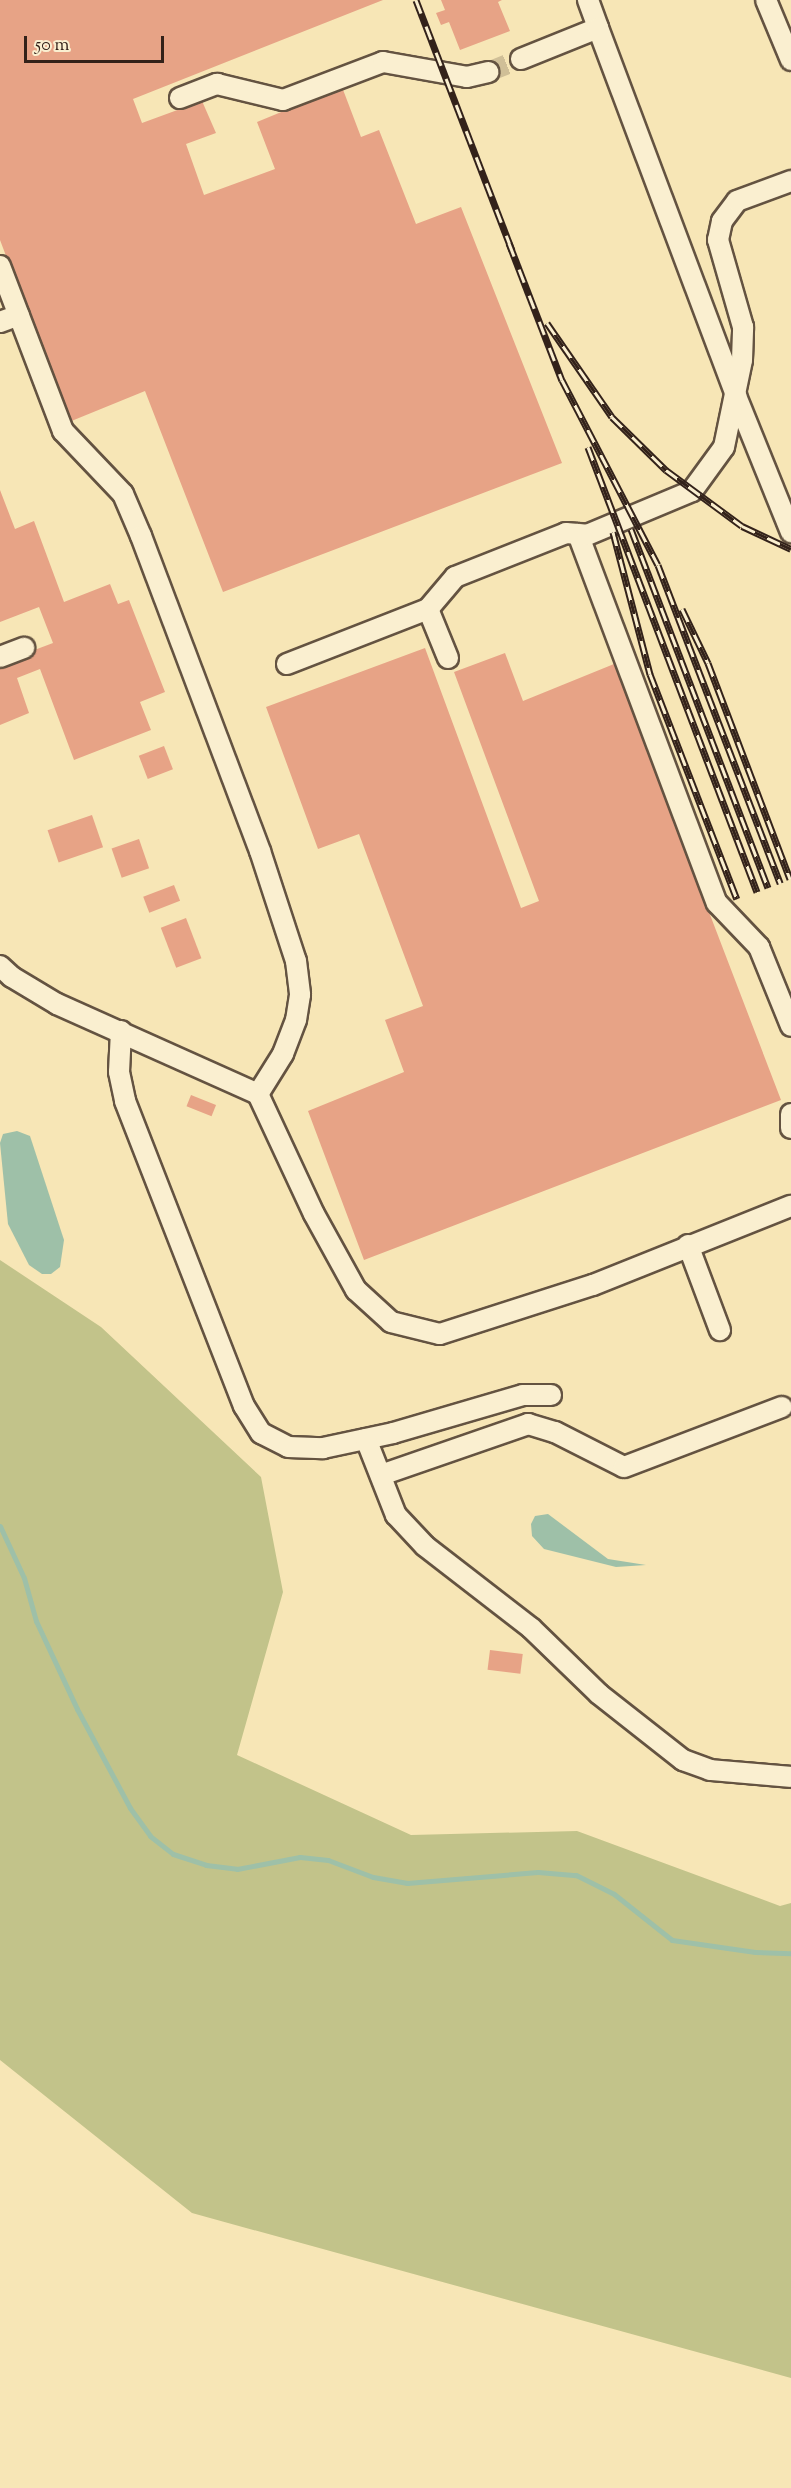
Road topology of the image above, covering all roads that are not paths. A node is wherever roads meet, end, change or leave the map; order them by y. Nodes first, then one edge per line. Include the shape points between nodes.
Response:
1 (588, 0) edge
2 (766, 0) edge
3 (598, 28) junction
4 (521, 59) tunnel mouth
5 (791, 60) edge
6 (488, 72) tunnel mouth
7 (180, 98) dead end
8 (791, 181) edge
9 (0, 266) edge
10 (19, 315) junction
11 (0, 322) edge
12 (736, 396) junction
13 (791, 532) edge
14 (578, 534) junction
15 (429, 609) junction
16 (24, 648) dead end
17 (0, 657) edge
18 (448, 658) dead end
19 (287, 664) dead end
20 (0, 966) edge
21 (791, 1026) edge
22 (121, 1031) junction
23 (258, 1094) junction
24 (791, 1114) edge
25 (791, 1128) edge
26 (791, 1206) edge
27 (688, 1245) junction
28 (720, 1330) dead end
29 (551, 1395) dead end
30 (782, 1407) dead end
31 (366, 1438) junction
32 (381, 1475) junction
33 (791, 1778) edge

1 - 3 lane
2 - 5 lane
3 - 4 lane
3 - 12 lane
6 - 7 lane via 466,77 383,62 284,100 217,84
8 - 12 lane via 737,201 722,220 718,240 743,327
9 - 10 lane
10 - 11 lane
10 - 23 lane via 63,431 123,494 260,851 296,961 300,995 296,1020 283,1054
12 - 13 lane
12 - 14 lane via 724,447 692,491 587,535
14 - 15 lane via 566,533 455,577
14 - 21 lane via 717,903 759,947
15 - 18 lane
15 - 19 lane
16 - 17 lane
20 - 22 lane via 57,1004
22 - 23 lane
22 - 31 lane via 118,1072 125,1101 244,1406 261,1433 288,1447 323,1448
23 - 27 lane via 314,1214 356,1290 391,1322 441,1334 594,1285
24 - 25 lane
26 - 27 lane
27 - 28 lane
29 - 31 lane via 523,1395
30 - 32 lane via 624,1467 555,1432 528,1424
31 - 32 lane
32 - 33 lane via 396,1515 425,1546 531,1628 598,1694 684,1760 710,1770

